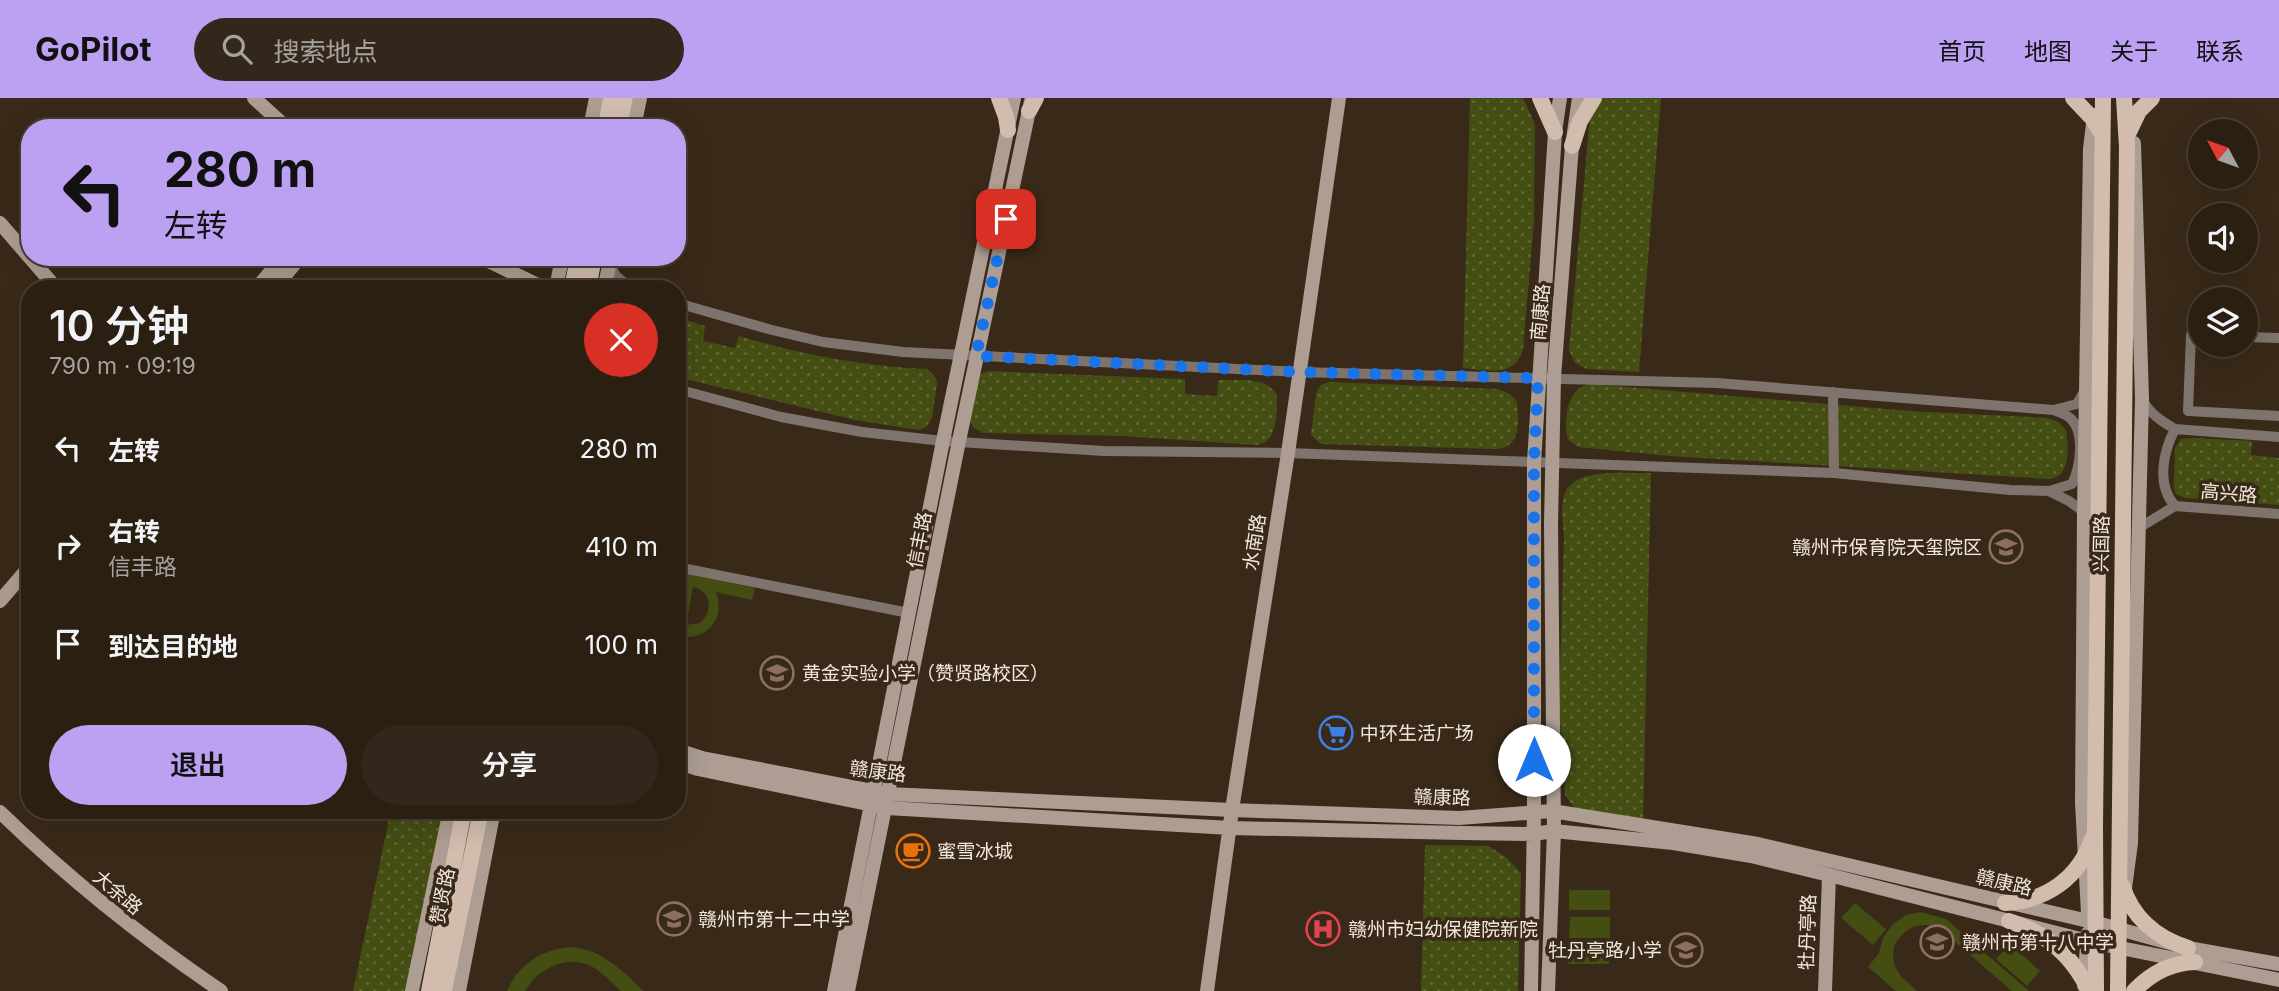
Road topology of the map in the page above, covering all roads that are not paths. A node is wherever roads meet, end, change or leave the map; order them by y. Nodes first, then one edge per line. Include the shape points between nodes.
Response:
1 (254, 98) edge
2 (596, 98) edge
3 (611, 98) edge
4 (625, 98) edge
5 (640, 98) edge
6 (999, 98) edge
7 (1014, 98) edge
8 (1339, 98) edge
9 (1540, 98) edge
10 (1560, 98) edge
11 (1579, 98) edge
12 (1594, 98) edge
13 (2073, 98) edge
14 (2096, 98) edge
15 (2103, 98) edge
16 (2124, 98) edge
17 (2131, 98) edge
18 (2152, 98) edge
19 (1032, 102) edge
20 (277, 119) edge
21 (592, 119) edge
22 (607, 119) edge
23 (622, 119) edge
24 (636, 119) edge
25 (2094, 120) junction
26 (2132, 121) junction
27 (1008, 130) junction
28 (1555, 132) junction
29 (2103, 136) junction
30 (1573, 146) junction
31 (2126, 146) junction
32 (0, 223) edge
33 (0, 237) edge
34 (21, 247) edge
35 (21, 261) edge
36 (25, 266) edge
37 (37, 266) edge
38 (276, 266) edge
39 (293, 266) edge
40 (494, 266) edge
41 (37, 280) edge
42 (49, 280) edge
43 (264, 280) edge
44 (281, 280) edge
45 (526, 280) edge
46 (686, 306) edge
47 (2258, 337) edge
48 (2279, 338) edge
49 (969, 355) junction
50 (2190, 357) edge
51 (1298, 372) junction
52 (1554, 377) junction
53 (1538, 378) junction
54 (2086, 389) junction
55 (686, 391) edge
56 (1833, 393) junction
57 (2142, 398) junction
58 (2053, 410) junction
59 (2279, 416) edge
60 (2175, 429) junction
61 (2279, 437) edge
62 (943, 441) junction
63 (959, 441) junction
64 (1288, 453) junction
65 (1534, 462) junction
66 (1553, 463) junction
67 (1835, 473) junction
68 (2049, 491) junction
69 (2175, 506) junction
70 (2084, 512) junction
71 (2279, 514) edge
72 (2137, 529) junction
73 (21, 562) edge
74 (686, 569) edge
75 (21, 576) edge
76 (0, 586) edge
77 (0, 601) edge
78 (909, 613) junction
79 (686, 753) edge
80 (686, 765) edge
81 (872, 799) junction
82 (888, 801) junction
83 (1232, 810) junction
84 (1552, 811) junction
85 (0, 812) edge
86 (1534, 814) junction
87 (448, 819) edge
88 (462, 819) edge
89 (479, 819) edge
90 (492, 819) edge
91 (2095, 826) junction
92 (1230, 828) junction
93 (1554, 831) junction
94 (1533, 834) junction
95 (2085, 855) junction
96 (2118, 856) junction
97 (1829, 875) junction
98 (2124, 892) junction
99 (2005, 903) junction
100 (2010, 921) junction
101 (2092, 922) junction
102 (2120, 929) junction
103 (2092, 942) junction
104 (2120, 948) junction
105 (2191, 955) junction
106 (2279, 964) edge
107 (2279, 980) edge
108 (2088, 988) edge
109 (432, 990) edge
110 (221, 991) edge
111 (412, 991) edge
112 (459, 991) edge
113 (834, 991) edge
114 (848, 991) edge
115 (1207, 991) edge
116 (1531, 991) edge
117 (1548, 991) edge
118 (1825, 991) edge
119 (2118, 991) edge
120 (2124, 991) edge
121 (2134, 991) edge

1 - 20 main road
2 - 21 main road
3 - 22 main road
4 - 23 main road
5 - 24 main road
6 - 27 main road
7 - 27 main road, 信丰路
8 - 51 main road, 水南路
9 - 28 main road
10 - 28 main road, 南康路
11 - 30 main road, 南康路
12 - 30 main road via 1580,121
13 - 25 main road
14 - 25 main road
15 - 29 main road, 兴国路
16 - 31 main road, 兴国路
17 - 26 main road
18 - 26 main road
19 - 49 main road, 信丰路
25 - 29 main road
25 - 54 main road
26 - 31 main road
26 - 57 main road
27 - 49 main road, 信丰路
28 - 53 main road, 南康路
29 - 91 main road, 兴国路
30 - 52 main road, 南康路
31 - 96 main road, 兴国路
32 - 34 main road
33 - 35 main road
36 - 41 main road
37 - 42 main road
38 - 43 main road
39 - 44 main road
40 - 45 main road
46 - 49 street via 823,342
47 - 48 street
49 - 51 street
49 - 62 main road, 信丰路
49 - 63 main road, 信丰路
50 - 59 street via 2188,411
51 - 53 street
51 - 64 main road, 水南路
52 - 53 street
52 - 56 street
52 - 66 main road, 南康路
53 - 65 main road, 南康路
54 - 58 street via 2077,404
54 - 70 main road
55 - 62 street via 781,417
56 - 58 street
56 - 67 street
57 - 60 street via 2148,410
57 - 72 main road
58 - 68 street via 2078,429 2079,453 2072,484
60 - 61 street
60 - 69 street via 2165,451 2164,481
62 - 63 street
62 - 78 main road, 信丰路
63 - 64 street via 1104,450
63 - 82 main road, 信丰路
64 - 65 street
64 - 83 main road, 水南路
65 - 66 street
65 - 86 main road, 南康路
66 - 67 street
66 - 84 main road, 南康路
67 - 68 street
68 - 70 street
69 - 71 street, 高兴路
69 - 72 street
70 - 95 main road
72 - 98 main road via 2131,843
73 - 76 main road
74 - 78 street
75 - 77 main road
78 - 81 main road, 信丰路
79 - 81 main road, 赣康路
80 - 81 main road, 赣康路
81 - 82 main road, 赣康路
81 - 113 main road, 信丰路
82 - 83 main road, 赣康路
82 - 92 main road, 赣康路
82 - 114 main road, 信丰路
83 - 86 main road, 赣康路 via 1458,818
83 - 92 main road, 水南路
84 - 86 main road, 赣康路
84 - 93 main road, 南康路
84 - 99 main road, 赣康路 via 1758,844
85 - 110 main road, 大余路 via 133,929
86 - 94 main road, 南康路
87 - 111 main road
88 - 109 main road, 赞贤路
89 - 109 main road, 赞贤路
90 - 112 main road
91 - 95 main road
91 - 101 main road, 兴国路
92 - 94 main road, 赣康路
92 - 115 main road, 水南路
93 - 94 main road, 赣康路
93 - 97 main road, 赣康路 via 1674,843
93 - 117 main road, 南康路
94 - 116 main road, 南康路
95 - 99 main road via 2057,887 2037,897
95 - 101 main road
96 - 98 main road
96 - 102 main road, 兴国路
97 - 100 main road, 赣康路
97 - 118 main road, 牡丹亭路
98 - 102 main road
98 - 105 main road via 2148,926
99 - 101 main road, 赣康路
100 - 103 main road, 赣康路
100 - 108 main road via 2050,941 2068,957
101 - 102 main road, 赣康路
101 - 103 main road, 兴国路
102 - 104 main road, 兴国路
102 - 105 main road, 赣康路
103 - 104 main road, 赣康路
103 - 108 main road, 兴国路
104 - 105 main road, 赣康路
104 - 119 main road, 兴国路
104 - 120 main road
105 - 106 main road, 赣康路
105 - 107 main road, 赣康路
105 - 121 main road via 2148,978

